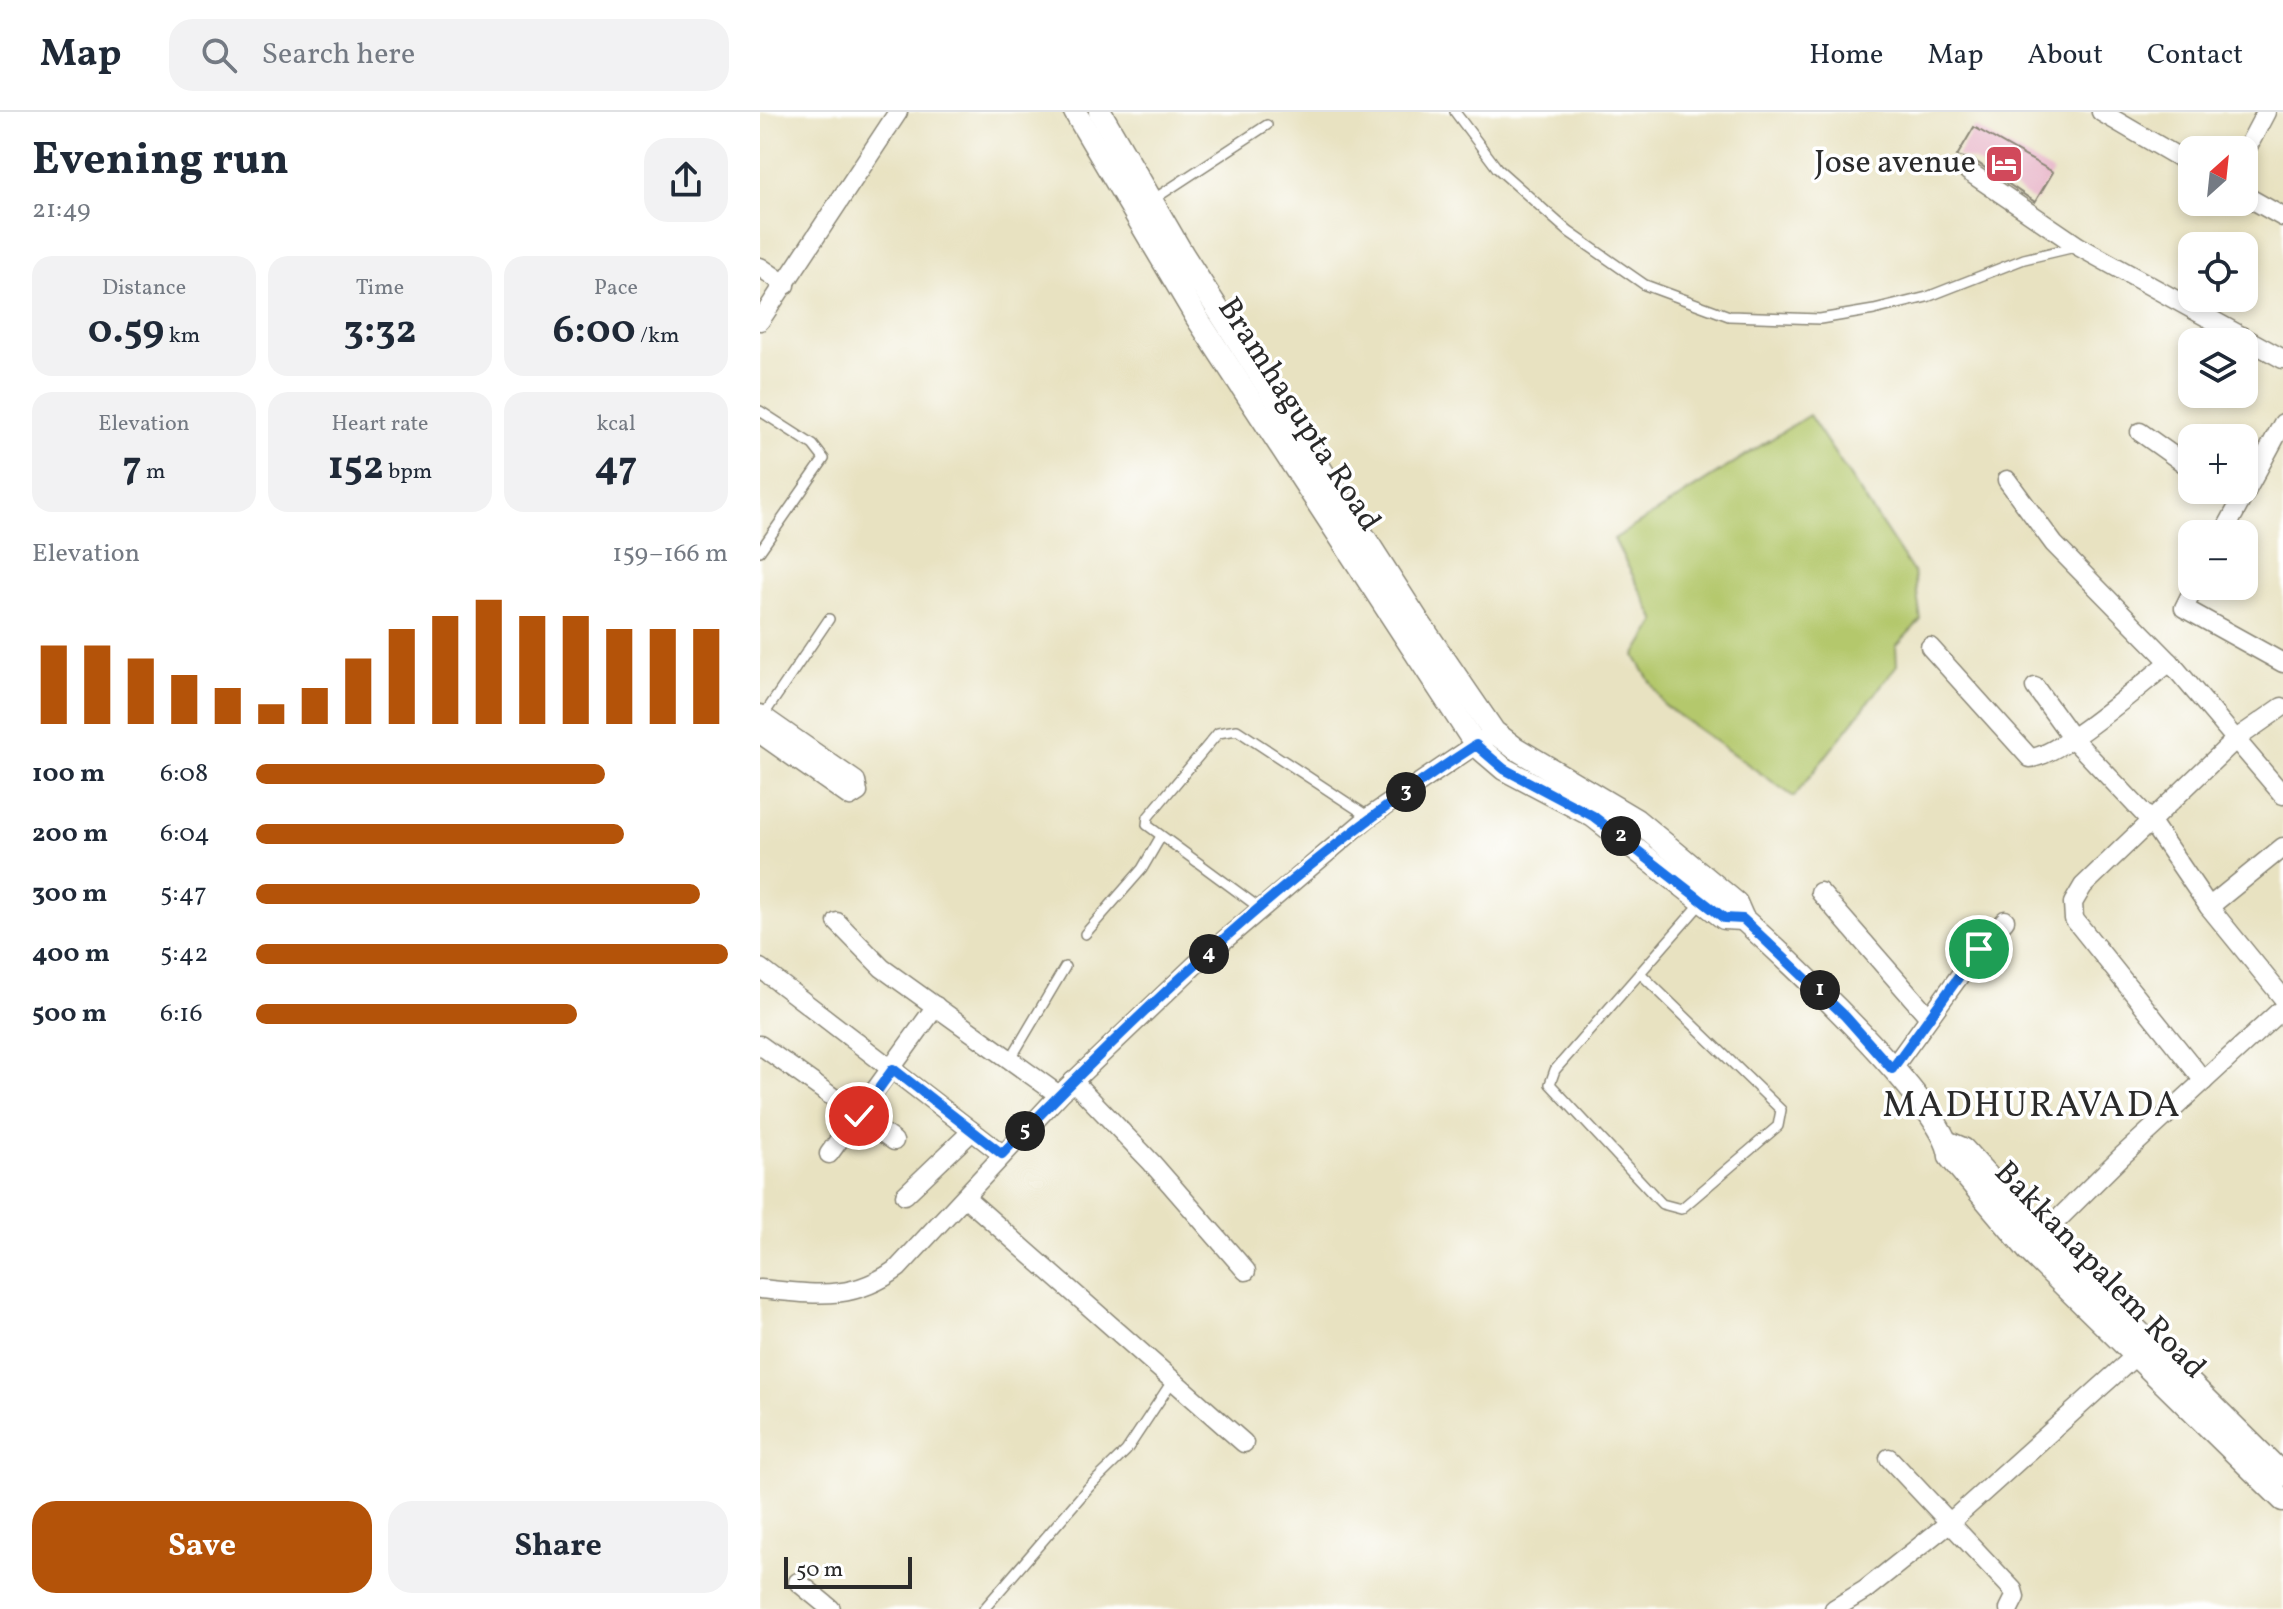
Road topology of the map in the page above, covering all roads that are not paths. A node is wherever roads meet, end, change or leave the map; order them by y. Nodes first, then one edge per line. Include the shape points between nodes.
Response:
1 (898, 112) edge
2 (1075, 112) edge
3 (1100, 112) edge
4 (1455, 112) edge
5 (2101, 112) edge
6 (2266, 112) edge
7 (1267, 125) dead end
8 (2253, 136) edge
9 (2178, 157) edge
10 (1968, 171) dead end
11 (1151, 201) junction
12 (2258, 203) edge
13 (2283, 217) edge
14 (2078, 246) junction
15 (760, 267) edge
16 (786, 285) junction
17 (760, 321) edge
18 (2283, 359) edge
19 (760, 411) edge
20 (2283, 423) edge
21 (2140, 432) dead end
22 (2178, 459) edge
23 (2258, 468) edge
24 (2007, 480) dead end
25 (760, 551) edge
26 (2188, 600) edge
27 (829, 619) dead end
28 (1930, 647) dead end
29 (2170, 662) junction
30 (2283, 663) edge
31 (2035, 687) dead end
32 (2283, 706) edge
33 (761, 721) edge
34 (1485, 738) junction
35 (2072, 738) junction
36 (2236, 739) junction
37 (2283, 795) edge
38 (1369, 817) junction
39 (2149, 819) junction
40 (1160, 838) junction
41 (2283, 847) edge
42 (1820, 892) dead end
43 (1703, 901) junction
44 (2209, 907) junction
45 (1261, 910) junction
46 (1743, 919) junction
47 (2005, 920) dead end
48 (837, 922) dead end
49 (1085, 934) dead end
50 (1065, 967) dead end
51 (760, 968) edge
52 (1640, 973) junction
53 (2283, 998) edge
54 (936, 1006) junction
55 (2283, 1008) edge
56 (1929, 1017) junction
57 (760, 1045) edge
58 (1010, 1060) junction
59 (893, 1069) junction
60 (1892, 1069) junction
61 (1073, 1081) junction
62 (2204, 1081) junction
63 (1059, 1095) junction
64 (859, 1116) junction
65 (972, 1131) junction
66 (894, 1141) dead end
67 (829, 1154) dead end
68 (1002, 1154) junction
69 (905, 1195) dead end
70 (966, 1198) junction
71 (2034, 1242) junction
72 (1246, 1271) dead end
73 (760, 1289) edge
74 (2134, 1357) junction
75 (1173, 1380) junction
76 (1244, 1443) dead end
77 (1889, 1458) dead end
78 (2283, 1475) edge
79 (2283, 1500) edge
80 (1949, 1523) junction
81 (798, 1582) dead end
82 (831, 1609) edge
83 (984, 1609) edge
84 (1834, 1609) edge
85 (2009, 1609) edge

1 - 16 street
2 - 34 street, Bramhagupta Road via 1197,318
3 - 11 street, Bramhagupta Road
4 - 14 lane via 1497,168 1569,232 1645,285 1729,316 1820,319 1874,310
5 - 9 street
6 - 8 street
7 - 11 lane
10 - 14 street
11 - 34 street, Bramhagupta Road via 1418,621
12 - 13 street
14 - 18 street
15 - 16 street
16 - 17 street
19 - 25 lane via 822,451 824,459
20 - 23 street
21 - 22 street
24 - 29 street via 2054,544
26 - 30 street via 2184,608
27 - 33 lane
28 - 35 street via 2030,758 2040,758
29 - 35 street
29 - 36 street
31 - 35 street
32 - 36 street
33 - 33 street via 856,781 858,792 850,797
34 - 38 street
34 - 43 street via 1504,769 1593,816
34 - 46 street, Bakkanapalem Road via 1524,754 1636,820 1736,903
35 - 39 street
36 - 37 street
36 - 39 street
38 - 40 lane via 1237,730 1228,730 1218,733 1148,817 1147,825
38 - 45 street
39 - 44 street
39 - 62 street via 2083,886 2073,903 2074,919
40 - 45 lane
40 - 49 lane via 1142,869
41 - 44 street
42 - 56 street
43 - 46 street via 1724,918
43 - 52 lane
44 - 53 street
45 - 61 street
46 - 60 street, Bakkanapalem Road via 1845,1016
47 - 56 street
48 - 54 street via 868,956
50 - 58 lane
51 - 59 street
52 - 52 lane via 1555,1070 1550,1084 1662,1204 1681,1209 1778,1126 1781,1110
54 - 58 street
54 - 59 street
55 - 62 street
56 - 60 street
57 - 64 street
58 - 63 street
59 - 64 street
59 - 65 street
60 - 71 street, Bakkanapalem Road via 1949,1143 1950,1157
61 - 63 street
61 - 72 street
62 - 71 street
63 - 68 street
64 - 66 street
64 - 67 street
65 - 68 street
65 - 69 street
68 - 70 street
70 - 73 street via 878,1283 819,1294
70 - 75 street
71 - 74 street, Bakkanapalem Road
71 - 78 street
74 - 79 street, Bakkanapalem Road
74 - 80 street
75 - 76 street
75 - 83 lane via 1126,1451
77 - 80 street
80 - 84 street
80 - 85 street via 2013,1590
81 - 82 street

